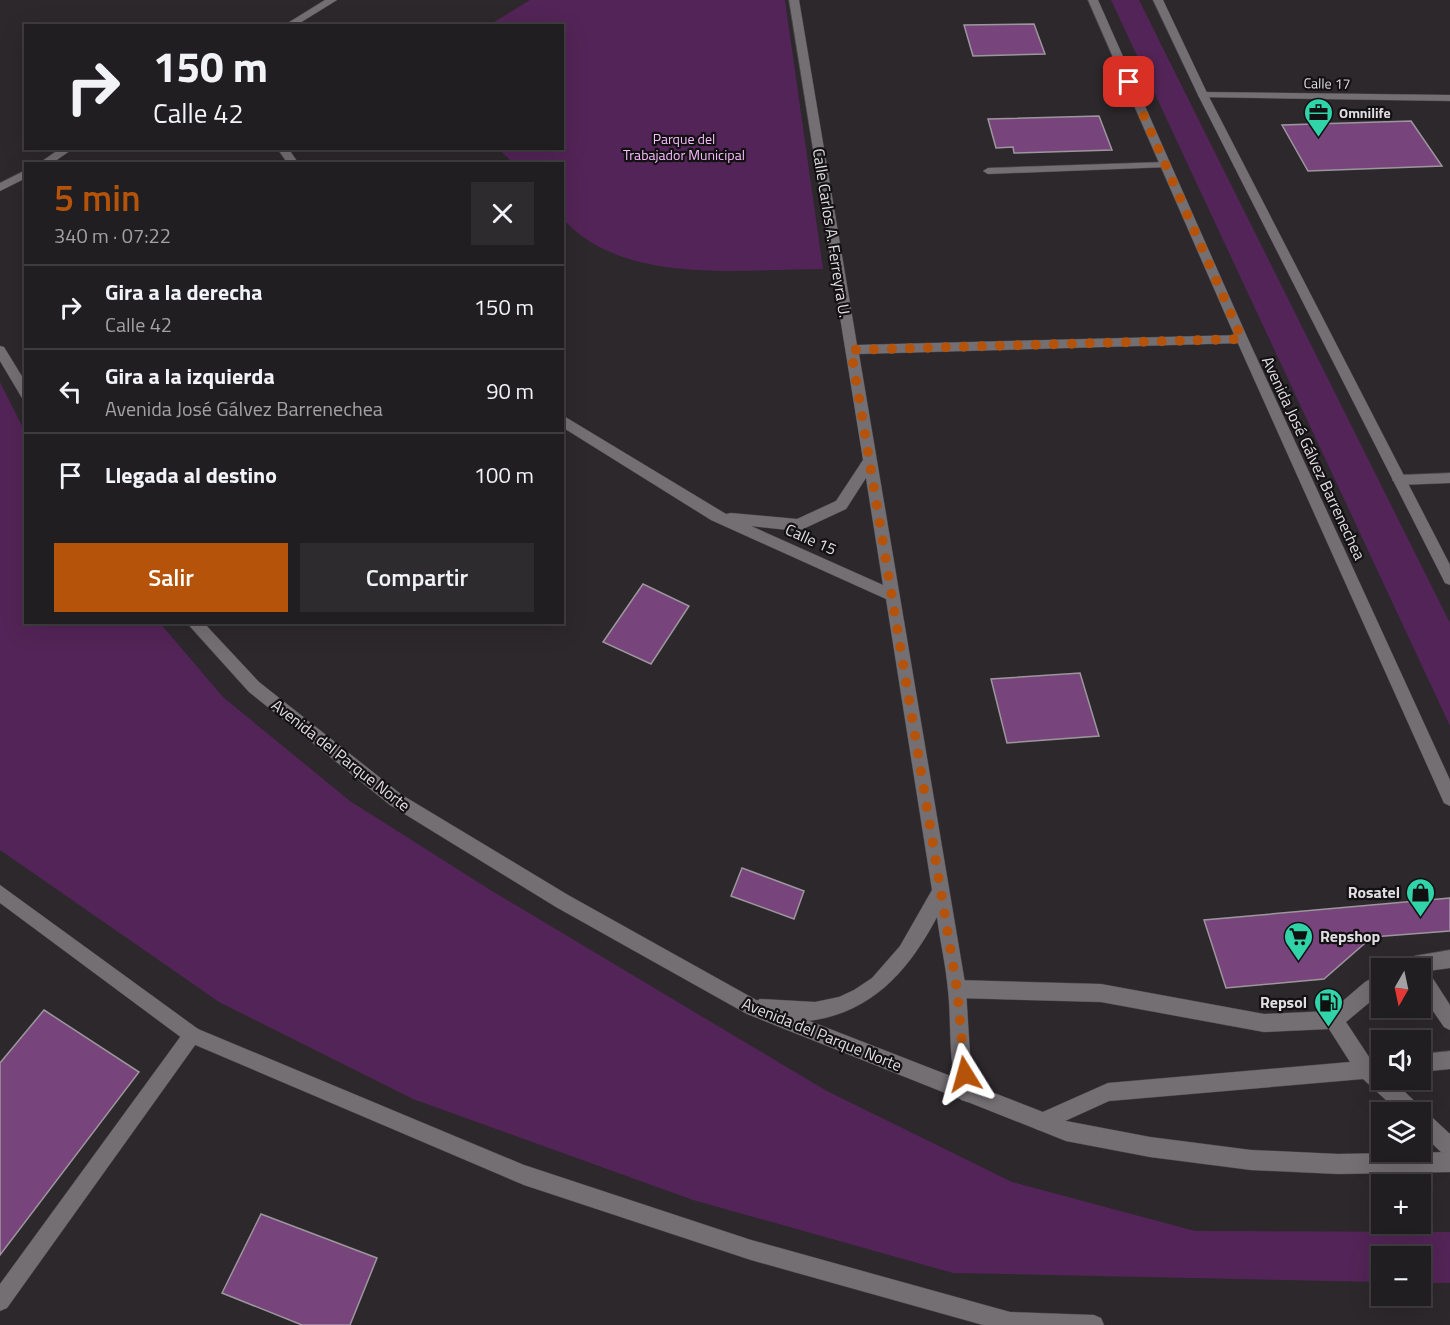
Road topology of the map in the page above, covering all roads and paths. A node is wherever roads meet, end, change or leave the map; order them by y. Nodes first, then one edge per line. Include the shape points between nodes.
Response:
1 (332, 0) edge
2 (794, 0) edge
3 (1093, 0) edge
4 (1158, 0) edge
5 (290, 24) edge
6 (1203, 95) junction
7 (1450, 98) edge
8 (66, 150) edge
9 (46, 162) edge
10 (1165, 165) junction
11 (988, 171) dead end
12 (24, 174) edge
13 (0, 188) edge
14 (1242, 339) junction
15 (0, 350) edge
16 (851, 350) junction
17 (24, 392) edge
18 (564, 421) edge
19 (869, 462) junction
20 (1450, 478) edge
21 (1399, 480) junction
22 (716, 516) junction
23 (1450, 579) edge
24 (891, 595) junction
25 (195, 624) edge
26 (1450, 798) edge
27 (0, 892) edge
28 (940, 892) junction
29 (1450, 959) edge
30 (1431, 964) edge
31 (1371, 988) edge
32 (957, 989) junction
33 (1431, 993) edge
34 (753, 1008) junction
35 (1334, 1020) junction
36 (1450, 1021) edge
37 (192, 1035) junction
38 (1450, 1060) edge
39 (1431, 1062) edge
40 (1371, 1064) edge
41 (1371, 1068) edge
42 (1394, 1090) edge
43 (969, 1093) junction
44 (1404, 1102) edge
45 (1043, 1122) junction
46 (1431, 1129) edge
47 (1450, 1147) edge
48 (1450, 1162) edge
49 (0, 1301) edge
50 (1010, 1323) edge
51 (1094, 1325) edge

1 - 5 main road
2 - 16 main road, Calle Carlos A. Ferreyra U.
3 - 10 main road, Avenida José Gálvez Barrenechea
4 - 6 main road
6 - 7 main road, Calle 17
6 - 21 main road
8 - 9 main road
10 - 11 main road
10 - 14 main road, Avenida José Gálvez Barrenechea
12 - 13 main road
14 - 16 main road
14 - 26 main road, Avenida José Gálvez Barrenechea
15 - 17 main road
16 - 19 main road, Calle Carlos A. Ferreyra U.
18 - 22 main road, Calle 15
19 - 22 main road, Calle 15 via 841,505 798,525
19 - 24 main road, Calle Carlos A. Ferreyra U.
20 - 21 main road
21 - 23 main road
22 - 24 main road, Calle 15
24 - 28 main road, Calle Carlos A. Ferreyra U.
25 - 34 main road, Avenida del Parque Norte via 254,687 396,800 562,901
27 - 37 main road
28 - 32 main road, Calle Carlos A. Ferreyra U.
28 - 34 main road via 911,948 893,972 867,993 814,1011
29 - 30 main road
31 - 35 main road
32 - 35 main road via 1101,993 1264,1023
32 - 43 main road, Calle Carlos A. Ferreyra U.
33 - 36 main road
34 - 43 main road, Avenida del Parque Norte
35 - 40 main road
37 - 49 main road
37 - 50 main road via 524,1175 751,1250
38 - 39 main road
41 - 45 main road via 1108,1092
42 - 44 main road
43 - 45 main road, Avenida del Parque Norte
45 - 48 main road, Avenida del Parque Norte via 1066,1131 1150,1147 1251,1160 1338,1164
46 - 47 main road
50 - 51 main road

